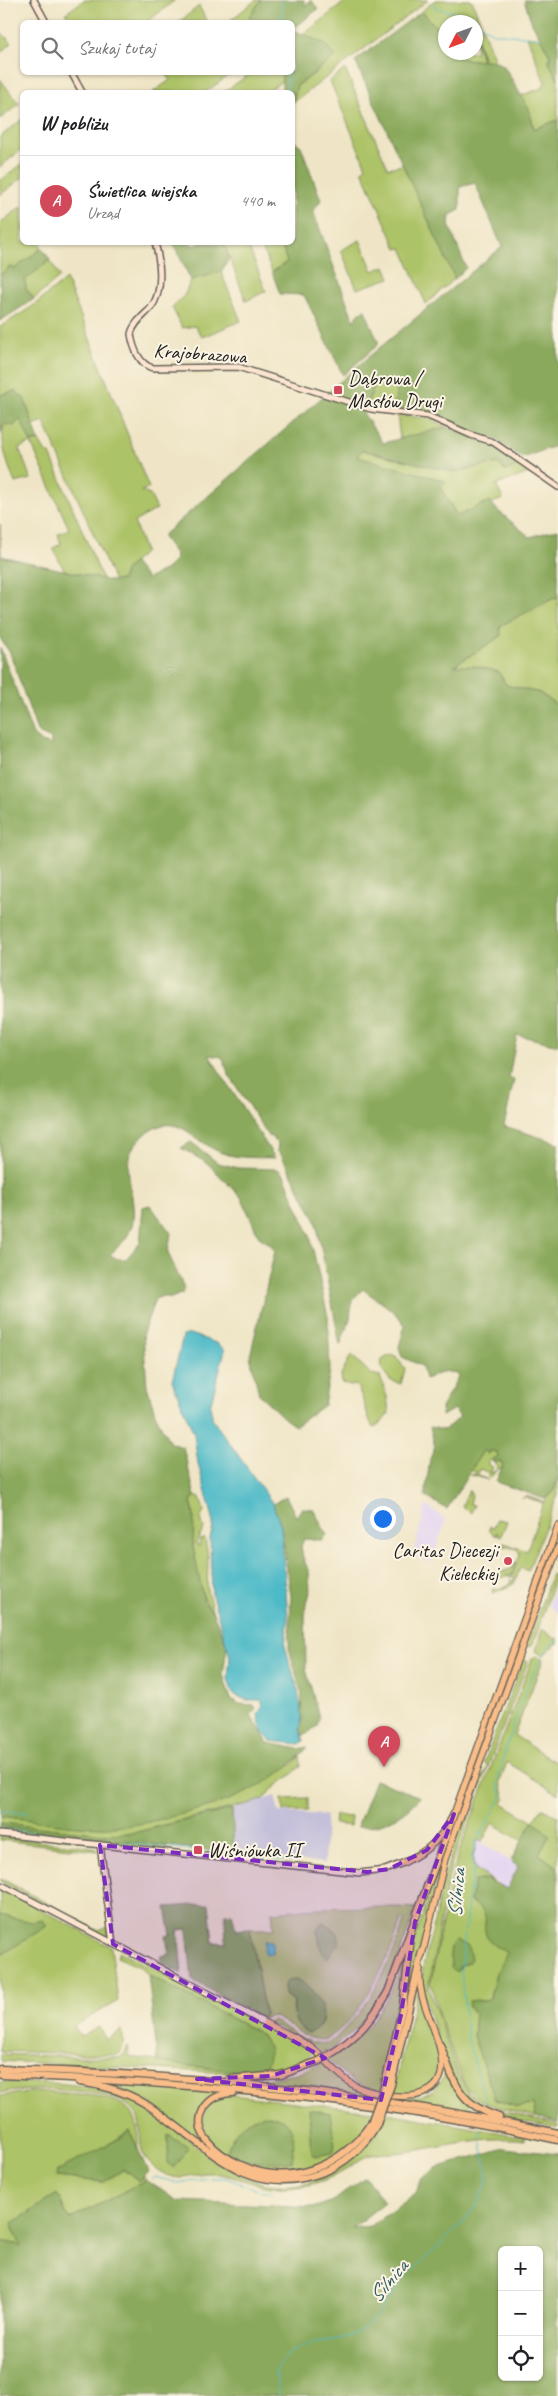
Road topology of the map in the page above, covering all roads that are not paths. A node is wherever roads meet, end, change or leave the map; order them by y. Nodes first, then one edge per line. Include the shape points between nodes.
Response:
1 (34, 0) edge
2 (45, 20) edge
3 (74, 75) edge
4 (81, 90) edge
5 (156, 245) edge
6 (558, 487) edge
7 (558, 1526) edge
8 (558, 1547) edge
9 (454, 1814) junction
10 (0, 1834) edge
11 (100, 1845) junction
12 (403, 1863) joint
13 (0, 1884) edge
14 (415, 1922) junction
15 (113, 1944) junction
16 (422, 1951) junction
17 (265, 2023) joint
18 (440, 2045) junction
19 (0, 2069) edge
20 (0, 2075) edge
21 (40, 2077) junction
22 (197, 2079) junction
23 (388, 2084) junction
24 (266, 2092) junction
25 (374, 2124) junction
26 (531, 2127) junction
27 (558, 2133) edge
28 (558, 2140) edge

1 - 2 street
3 - 4 street
5 - 6 street, Krajobrazowa via 159,263 157,294 130,334 143,364 153,368 238,367 371,409 428,416 493,442
7 - 9 main road
8 - 16 main road via 445,1859
9 - 12 main road via 435,1844
9 - 14 highway
10 - 11 street
11 - 12 street via 360,1873 385,1870
11 - 15 street
13 - 15 street
14 - 22 highway, bridge via 382,2002 359,2032 329,2055 301,2069 271,2076
14 - 23 highway
15 - 17 street
16 - 18 main road via 422,1998
16 - 23 highway
17 - 18 main road via 308,2046 353,2084 368,2091 402,2096 421,2095 436,2084 442,2070
18 - 26 highway via 457,2087 468,2102 482,2112
19 - 22 highway
20 - 21 highway
21 - 24 highway via 156,2082
21 - 25 highway via 99,2085 126,2094 156,2111 225,2164 250,2176 269,2180 305,2178 332,2168 361,2146
22 - 26 highway via 374,2099
23 - 25 highway, bridge
24 - 25 highway via 218,2095 205,2106 200,2118 202,2132 211,2145 231,2160 256,2171 284,2174 319,2167 349,2149
24 - 28 highway via 418,2113
26 - 27 highway

